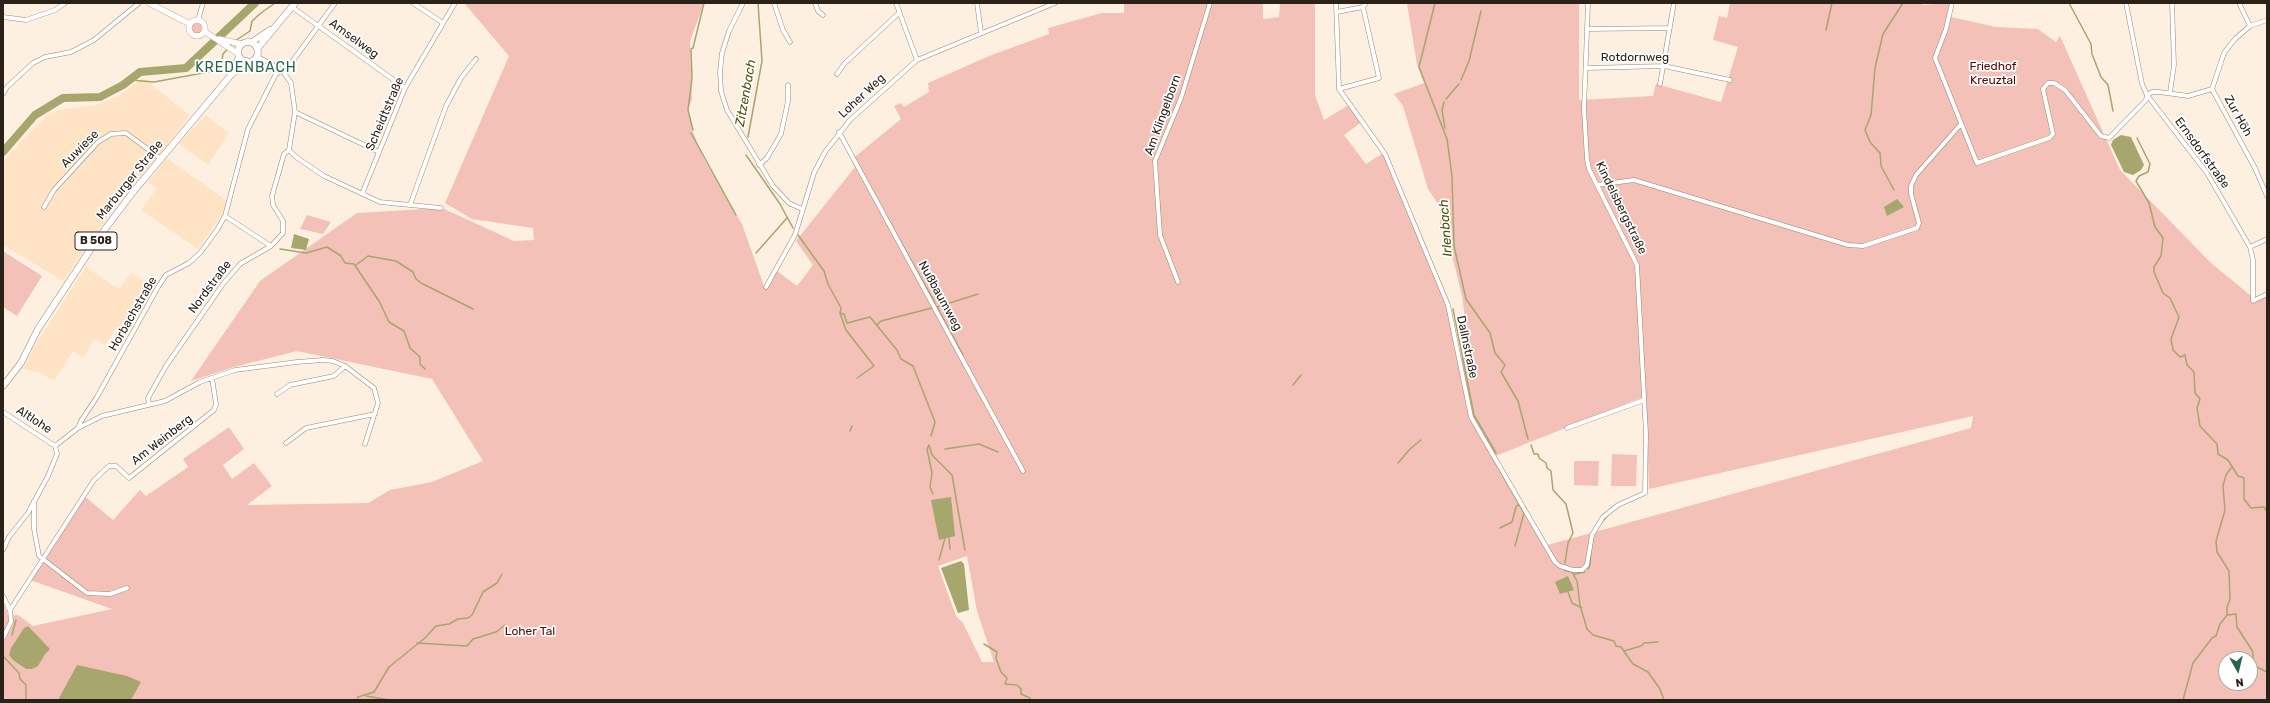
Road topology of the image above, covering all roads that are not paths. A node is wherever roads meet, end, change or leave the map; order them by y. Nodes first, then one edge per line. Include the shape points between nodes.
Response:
1 (64, 3) edge
2 (139, 3) edge
3 (149, 3) edge
4 (203, 3) edge
5 (335, 3) edge
6 (413, 3) edge
7 (455, 3) edge
8 (743, 3) edge
9 (774, 3) edge
10 (815, 3) edge
11 (896, 3) edge
12 (977, 3) edge
13 (1041, 3) edge
14 (1055, 3) edge
15 (1210, 3) edge
16 (1336, 3) edge
17 (1588, 3) edge
18 (1674, 3) edge
19 (1952, 3) edge
20 (2126, 3) edge
21 (2172, 3) edge
22 (2239, 3) edge
23 (293, 5) edge
24 (1365, 5) edge
25 (1043, 8) junction
26 (1337, 12) junction
27 (899, 13) junction
28 (823, 14) dead end
29 (3, 17) edge
30 (198, 20) junction
31 (2267, 20) edge
32 (443, 23) junction
33 (190, 24) junction
34 (319, 26) junction
35 (2250, 26) junction
36 (1670, 28) junction
37 (1588, 29) junction
38 (270, 30) junction
39 (204, 32) junction
40 (981, 34) junction
41 (219, 40) junction
42 (252, 42) junction
43 (790, 42) dead end
44 (241, 44) junction
45 (257, 48) junction
46 (238, 55) junction
47 (256, 56) junction
48 (476, 59) dead end
49 (917, 60) junction
50 (246, 62) junction
51 (1664, 66) junction
52 (1587, 68) junction
53 (282, 70) junction
54 (837, 74) dead end
55 (231, 75) junction
56 (1730, 80) dead end
57 (1660, 84) dead end
58 (788, 85) dead end
59 (5, 86) edge
60 (405, 88) junction
61 (2212, 88) junction
62 (1339, 89) junction
63 (2170, 93) junction
64 (3, 94) edge
65 (2147, 96) junction
66 (295, 112) junction
67 (1961, 124) junction
68 (839, 132) junction
69 (289, 150) junction
70 (379, 152) junction
71 (161, 159) junction
72 (759, 165) junction
73 (1597, 185) junction
74 (362, 194) junction
75 (2267, 196) edge
76 (410, 205) junction
77 (44, 208) dead end
78 (441, 208) dead end
79 (802, 209) junction
80 (225, 216) junction
81 (2267, 239) edge
82 (271, 246) junction
83 (2250, 247) junction
84 (1178, 282) dead end
85 (766, 287) dead end
86 (2267, 294) edge
87 (345, 366) junction
88 (212, 378) junction
89 (3, 386) edge
90 (277, 394) dead end
91 (1644, 400) junction
92 (148, 405) junction
93 (3, 412) edge
94 (376, 414) junction
95 (78, 428) junction
96 (1567, 428) dead end
97 (286, 443) dead end
98 (365, 444) dead end
99 (55, 446) junction
100 (1023, 471) dead end
101 (1645, 494) joint
102 (34, 502) junction
103 (3, 550) edge
104 (43, 559) junction
105 (127, 588) dead end
106 (3, 596) edge
107 (10, 610) junction
108 (3, 638) edge

1 - 29 street via 54,10 26,20
2 - 59 street via 94,40 71,52 38,59
3 - 33 main road
4 - 30 street
5 - 34 street, Horbachstraße
6 - 32 street
7 - 32 street, Scheidtstraße
8 - 72 street via 729,31 722,54 721,92 728,113
9 - 43 street
10 - 28 street via 818,11
11 - 27 street
12 - 40 street
13 - 25 street
14 - 25 street, Loher Weg
15 - 84 street, Am Klingelborn via 1181,98 1155,161 1160,235
16 - 26 street
17 - 37 street, Kindelsbergstraße
18 - 36 street
19 - 67 street via 1946,29 1934,58
20 - 65 street, Ernsdorfstraße via 2142,84
21 - 63 street via 2174,52
22 - 35 street
23 - 34 street, Amselweg
23 - 38 main road
24 - 26 street
24 - 62 street via 1379,78
25 - 40 street, Loher Weg
26 - 62 street
27 - 49 street
27 - 54 street via 845,63
30 - 33 main road
30 - 39 main road via 204,24
31 - 35 street
32 - 60 street, Scheidtstraße
33 - 39 main road via 190,30 194,35
34 - 53 street, Horbachstraße via 314,29 289,66
34 - 60 street, Amselweg
35 - 61 street via 2235,38 2224,53
36 - 37 street
36 - 51 street
37 - 52 street, Kindelsbergstraße
38 - 42 main road
38 - 45 main road
39 - 41 main road
40 - 49 street, Loher Weg
41 - 44 main road
41 - 46 main road
42 - 44 main road
42 - 45 main road
44 - 46 main road, B 508
45 - 47 main road
46 - 50 main road
46 - 55 main road, Marburger Straße / B 508
47 - 50 main road, B 508
47 - 53 street
48 - 76 street via 461,78 446,106
49 - 68 street, Loher Weg via 865,105
50 - 55 main road, Marburger Straße / B 508
51 - 52 street, Rotdornweg
51 - 56 street, Rotdornweg
51 - 57 street
52 - 73 street, Kindelsbergstraße via 1584,108 1586,159
53 - 66 street via 291,83
53 - 80 street, Horbachstraße via 276,74 248,129
55 - 71 main road, Marburger Straße / B 508
58 - 72 street via 788,102 781,134 768,158
59 - 64 street
60 - 70 street, Scheidtstraße
61 - 63 street via 2188,96
61 - 75 street, Zur Höh via 2255,168
62 - 101 street, Dallnstraße via 1385,154 1448,305 1470,416 1555,562 1574,570 1585,568 1589,560 1592,535 1603,517 1618,505
63 - 65 street via 2152,92
65 - 67 street via 2141,106 2108,138 2101,136 2065,90 2054,83 2048,83 2043,89 2053,134 2049,138 1977,164
65 - 83 street, Ernsdorfstraße via 2207,173
66 - 69 street
66 - 70 street
67 - 73 street via 1916,175 1911,186 1919,223 1917,228 1863,246 1848,245 1634,180
68 - 79 street, Loher Weg via 824,152
68 - 100 street, Nußbaumweg
69 - 74 street via 324,176
69 - 82 street, Nordstraße via 284,154 272,196 273,205 281,216 285,228 280,238
70 - 74 street, Scheidtstraße
71 - 77 street, Auwiese via 126,133 111,134 98,142 54,190
71 - 89 main road, Marburger Straße / B 508 via 132,192 96,241 38,329 21,363 12,371
72 - 79 street via 788,202
73 - 91 street, Kindelsbergstraße via 1637,265
74 - 76 street via 380,202
76 - 78 street
79 - 85 street, Loher Weg via 795,235
80 - 82 street
80 - 95 street, Horbachstraße via 200,253 189,263 166,276 158,287 98,397
81 - 83 street
82 - 92 street, Nordstraße via 240,264 223,284 166,366 148,398
83 - 86 street, Ernsdorfstraße via 2253,301
87 - 88 street via 333,361 297,362 235,370
87 - 90 street via 334,376 290,385
87 - 94 street via 374,388 378,403
88 - 92 street via 165,401
88 - 104 street, Am Weinberg via 216,404 214,410 129,478 116,466 109,466 89,485
91 - 96 street
91 - 101 street, Kindelsbergstraße
92 - 95 street via 102,416
93 - 99 street, Altlohe
94 - 97 street via 306,428
94 - 98 street
95 - 99 street
99 - 102 street via 57,454
102 - 103 street via 9,536
102 - 104 street via 34,529 39,556
104 - 105 street via 87,593 110,594
104 - 107 street
106 - 107 street
107 - 108 street via 11,622

